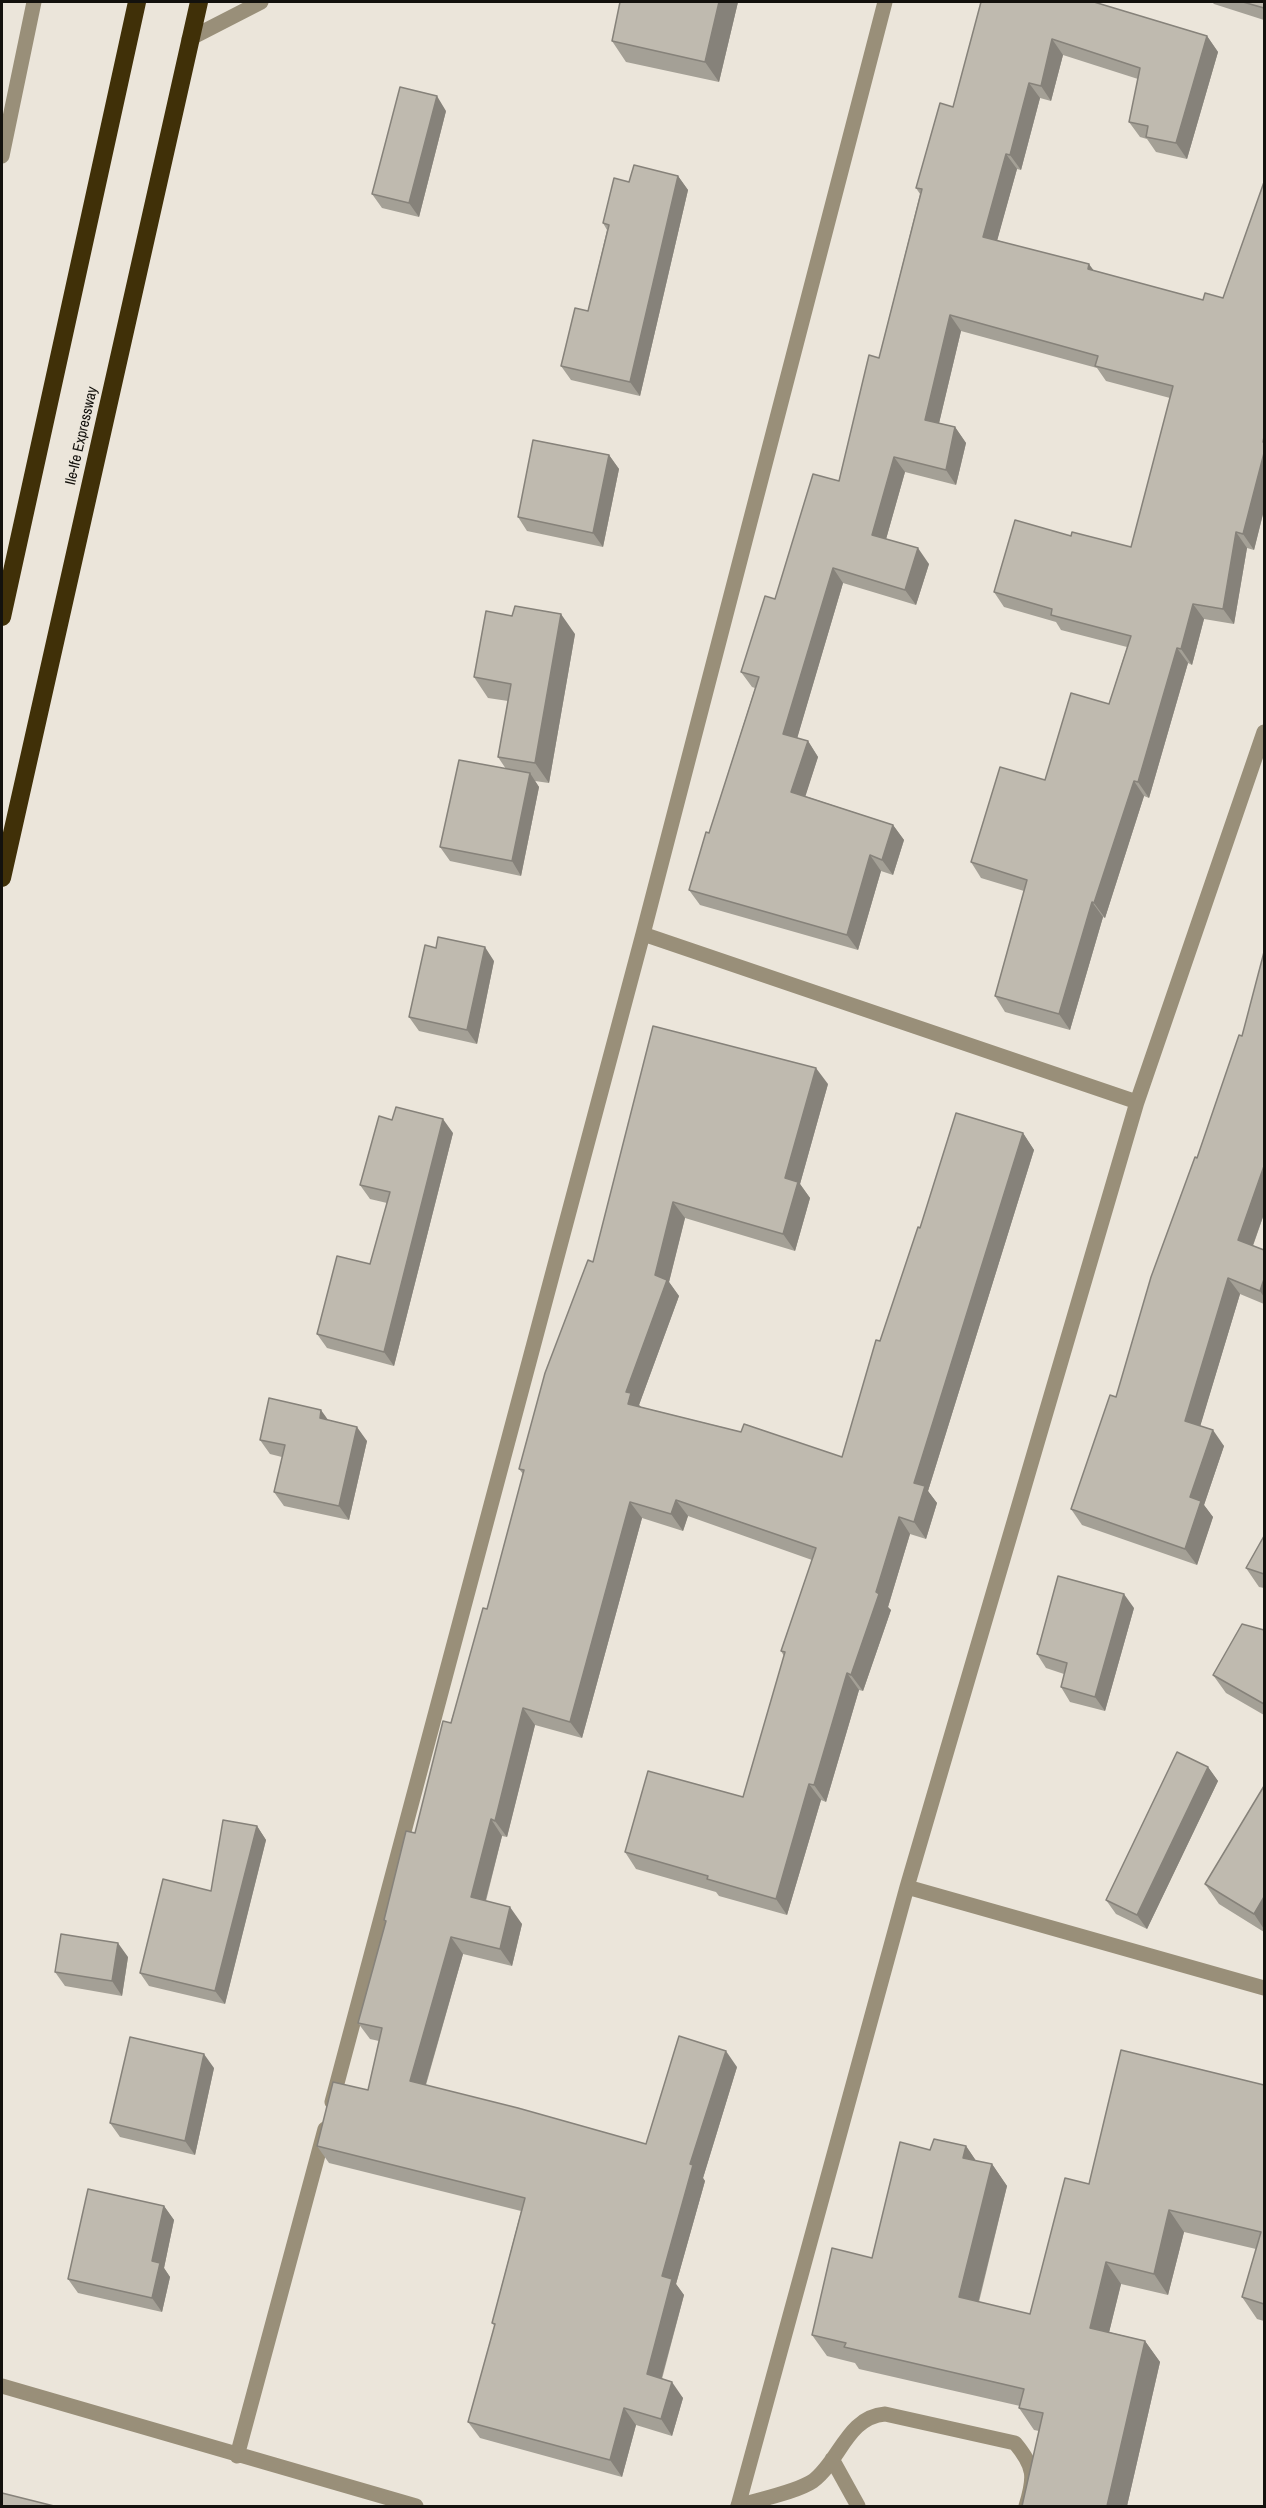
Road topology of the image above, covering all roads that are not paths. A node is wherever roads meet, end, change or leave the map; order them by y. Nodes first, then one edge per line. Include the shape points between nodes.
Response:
1 (34, 2) edge
2 (137, 2) edge
3 (199, 2) edge
4 (261, 2) edge
5 (885, 2) edge
6 (189, 39) junction
7 (2, 156) edge
8 (2, 617) edge
9 (1264, 732) edge
10 (2, 878) edge
11 (643, 934) junction
12 (1137, 1102) junction
13 (907, 1887) junction
14 (1264, 1988) edge
15 (2, 2386) edge
16 (237, 2456) junction
17 (832, 2459) junction
18 (416, 2506) edge
19 (738, 2506) edge
20 (858, 2506) edge
21 (1026, 2506) edge

1 - 7 street
2 - 8 highway
3 - 6 highway, Ile-Ife Expressway
4 - 6 street
5 - 11 street
6 - 10 highway, Ile-Ife Expressway
9 - 12 street
11 - 12 street
11 - 16 street
12 - 13 street
13 - 14 street
13 - 19 street
15 - 16 street
16 - 18 street
17 - 19 street via 806,2485
17 - 20 street
17 - 21 street via 858,2425 867,2418 885,2414 1016,2443 1032,2465 1032,2487

